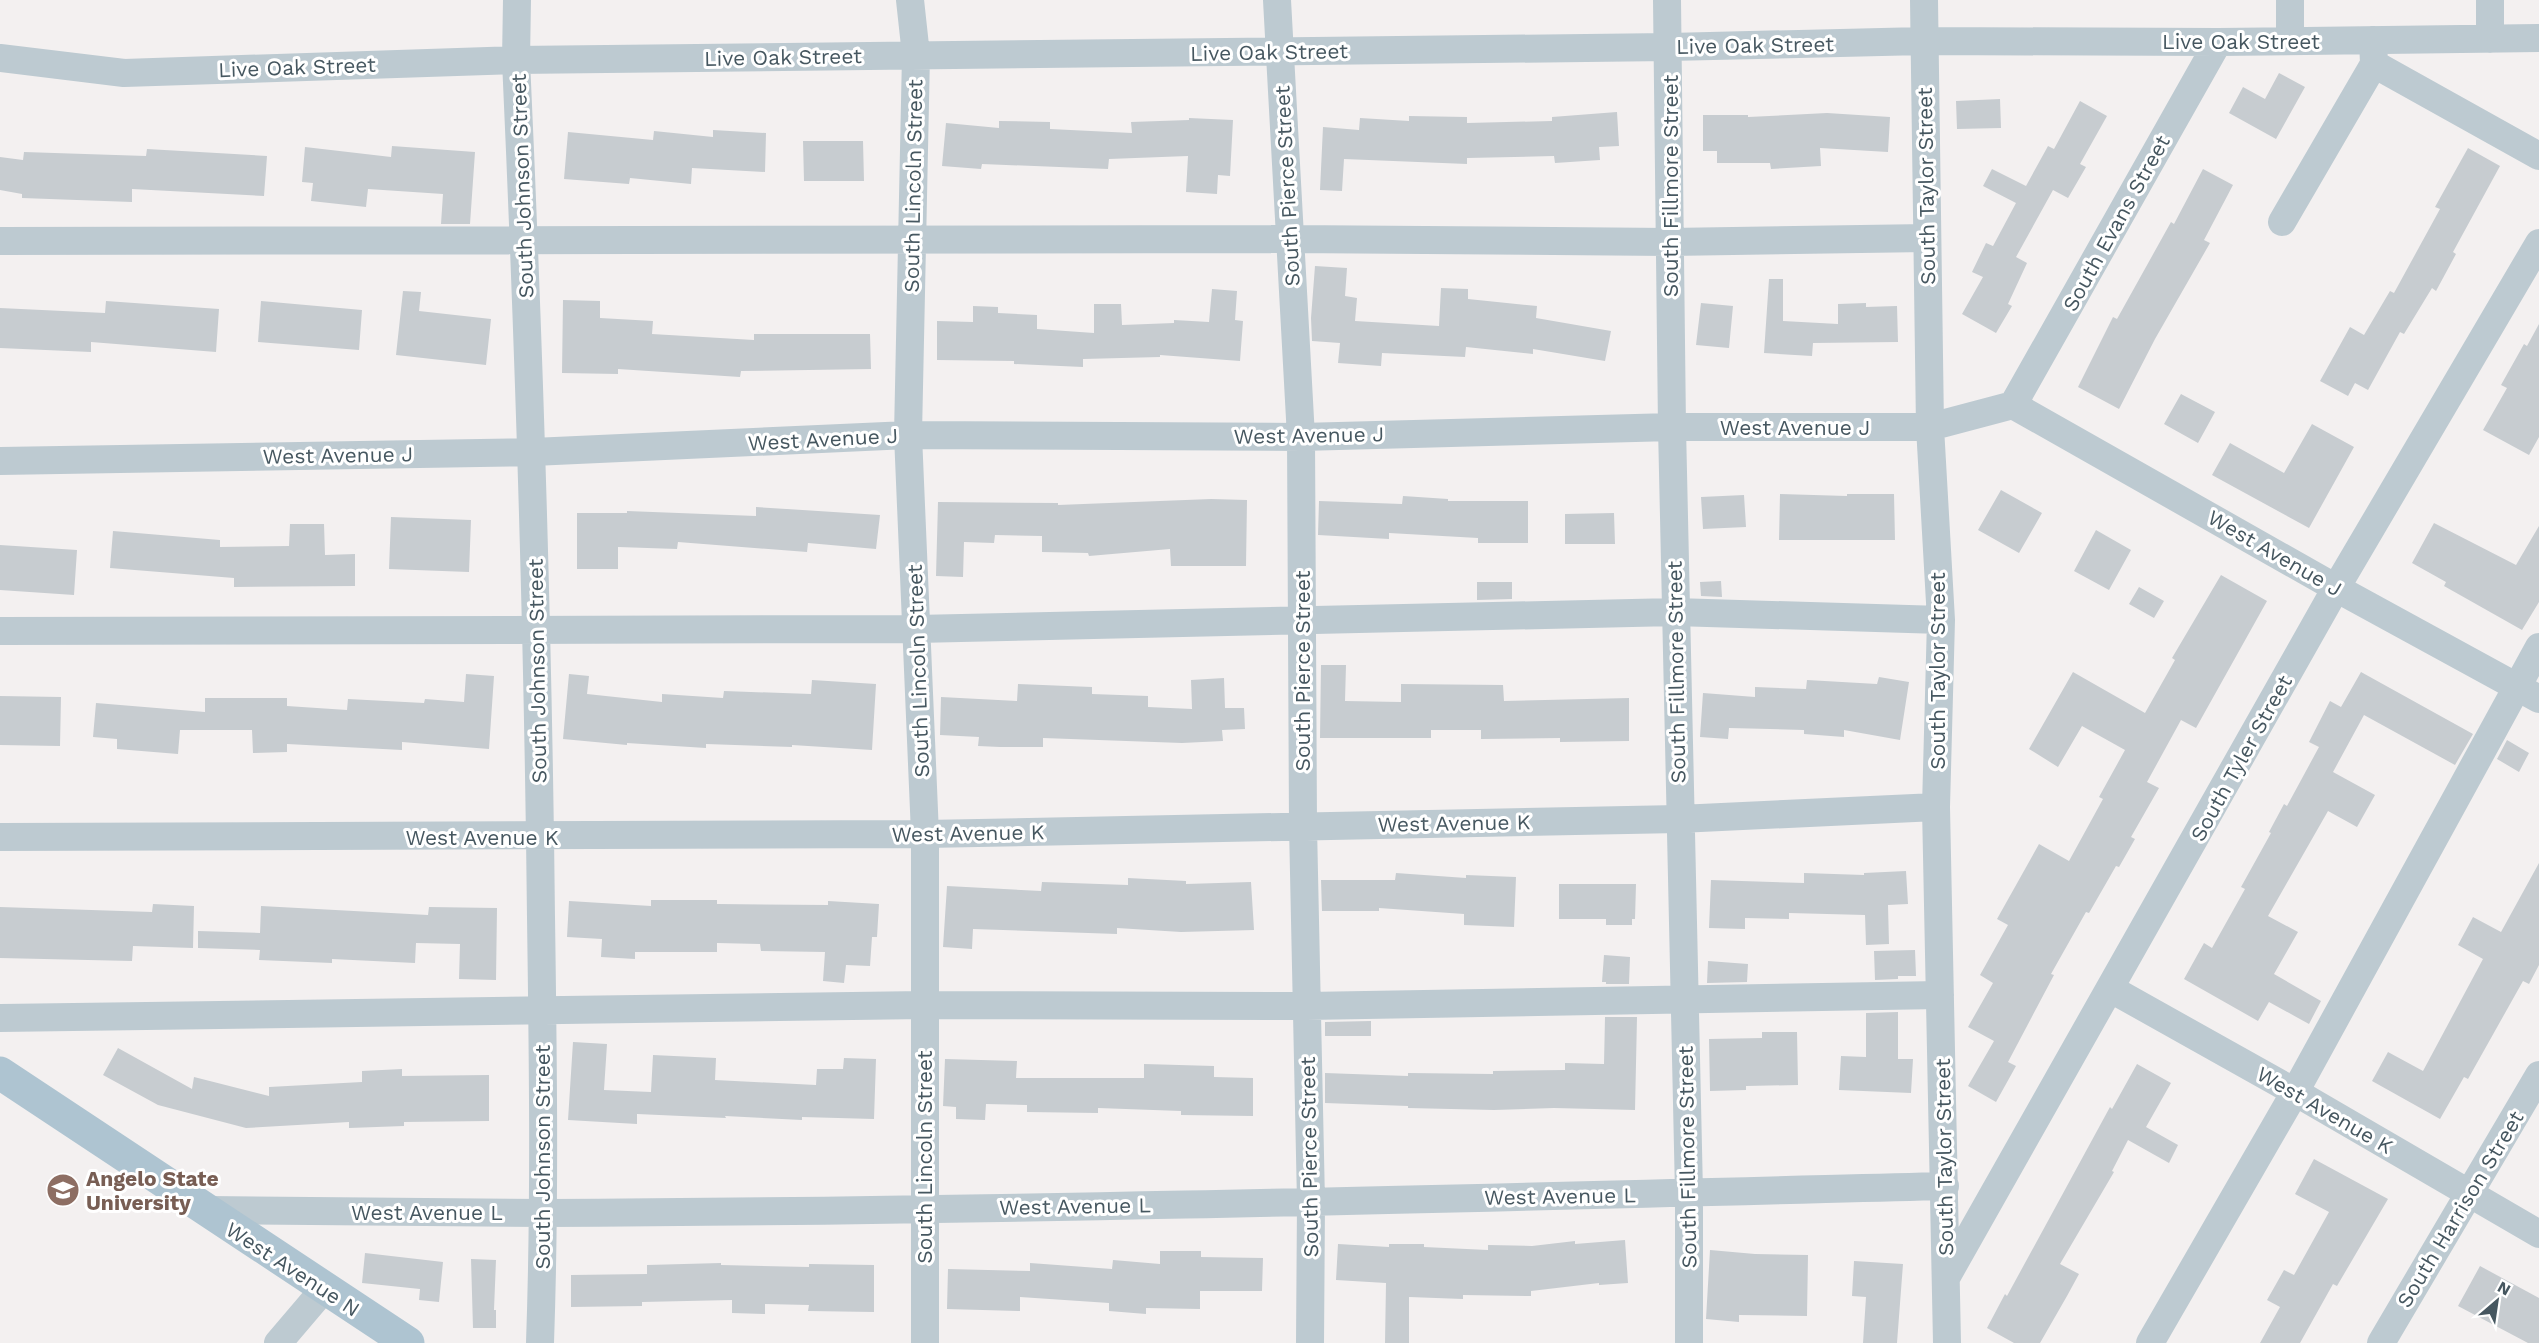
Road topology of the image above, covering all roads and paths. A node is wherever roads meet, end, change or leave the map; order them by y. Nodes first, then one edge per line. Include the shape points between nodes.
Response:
1 (516, 0) edge
2 (910, 0) edge
3 (1277, 0) edge
4 (1667, 0) edge
5 (1924, 0) edge
6 (2290, 0) edge
7 (2490, 0) edge
8 (2539, 38) edge
9 (2490, 39) junction
10 (1923, 41) junction
11 (2290, 41) junction
12 (2218, 42) junction
13 (1669, 47) junction
14 (1280, 52) junction
15 (2373, 52) junction
16 (916, 55) junction
17 (0, 58) edge
18 (516, 60) junction
19 (2539, 156) edge
20 (2282, 222) dead end
21 (1927, 238) junction
22 (1290, 239) junction
23 (912, 240) junction
24 (0, 241) edge
25 (524, 241) junction
26 (1670, 242) junction
27 (2539, 243) edge
28 (2013, 405) junction
29 (1672, 427) junction
30 (1930, 427) junction
31 (908, 435) junction
32 (1300, 437) junction
33 (533, 452) junction
34 (0, 460) edge
35 (2336, 588) junction
36 (1675, 612) junction
37 (1302, 620) junction
38 (1941, 620) junction
39 (536, 629) junction
40 (916, 629) junction
41 (0, 631) edge
42 (2539, 647) edge
43 (2528, 693) edge
44 (1936, 807) junction
45 (1679, 819) junction
46 (1303, 826) junction
47 (925, 834) junction
48 (0, 837) edge
49 (540, 837) junction
50 (2111, 989) junction
51 (1940, 995) junction
52 (1684, 999) junction
53 (924, 1005) junction
54 (1307, 1006) junction
55 (542, 1012) junction
56 (0, 1018) edge
57 (0, 1073) edge
58 (2539, 1075) edge
59 (2295, 1092) junction
60 (1945, 1186) junction
61 (1689, 1193) junction
62 (2469, 1195) junction
63 (1311, 1202) junction
64 (924, 1208) junction
65 (204, 1210) junction
66 (544, 1213) junction
67 (2539, 1234) edge
68 (1947, 1276) junction
69 (324, 1289) junction
70 (278, 1343) edge
71 (408, 1343) edge
72 (540, 1343) edge
73 (925, 1343) edge
74 (1310, 1343) edge
75 (1689, 1343) edge
76 (1947, 1343) edge
77 (2150, 1343) edge
78 (2381, 1343) edge

1 - 18 street, South Johnson Street
2 - 16 street, South Lincoln Street
3 - 14 street, South Pierce Street
4 - 13 street, South Fillmore Street
5 - 10 street, South Taylor Street
6 - 11 street
7 - 9 street
8 - 9 street, Live Oak Street
9 - 15 street, Live Oak Street
10 - 12 street, Live Oak Street
10 - 13 street, Live Oak Street
10 - 21 street, South Taylor Street
11 - 12 street, Live Oak Street
11 - 15 street, Live Oak Street
12 - 28 street, South Evans Street
13 - 14 street, Live Oak Street
13 - 26 street, South Fillmore Street
14 - 16 street, Live Oak Street
14 - 22 street, South Pierce Street
15 - 19 street
15 - 20 street
16 - 18 street, Live Oak Street
16 - 23 street, South Lincoln Street
17 - 18 street, Live Oak Street via 124,73
18 - 25 street, South Johnson Street
21 - 26 street
21 - 30 street, South Taylor Street
22 - 23 street
22 - 26 street
22 - 32 street, South Pierce Street
23 - 25 street
23 - 31 street, South Lincoln Street
24 - 25 street
25 - 33 street, South Johnson Street
26 - 29 street, South Fillmore Street
27 - 35 street, South Tyler Street
28 - 30 street, West Avenue J
28 - 35 street, West Avenue J
29 - 30 street, West Avenue J
29 - 32 street, West Avenue J
29 - 36 street, South Fillmore Street
30 - 38 street, South Taylor Street
31 - 32 street, West Avenue J
31 - 33 street, West Avenue J
31 - 40 street, South Lincoln Street
32 - 37 street, South Pierce Street
33 - 34 street, West Avenue J
33 - 39 street, South Johnson Street
35 - 43 street, West Avenue J
35 - 50 street, South Tyler Street
36 - 37 street
36 - 38 street
36 - 45 street, South Fillmore Street
37 - 40 street
37 - 46 street, South Pierce Street
38 - 44 street, South Taylor Street
39 - 40 street
39 - 41 street
39 - 49 street, South Johnson Street
40 - 47 street, South Lincoln Street
42 - 43 street
43 - 59 street
44 - 45 street, West Avenue K
44 - 51 street, South Taylor Street
45 - 46 street, West Avenue K
45 - 52 street, South Fillmore Street
46 - 47 street, West Avenue K
46 - 54 street, South Pierce Street
47 - 49 street, West Avenue K
47 - 53 street, South Lincoln Street
48 - 49 street, West Avenue K
49 - 55 street, South Johnson Street
50 - 59 street, West Avenue K
50 - 68 street, South Tyler Street
51 - 52 street
51 - 60 street, South Taylor Street
52 - 54 street
52 - 61 street, South Fillmore Street
53 - 54 street
53 - 55 street
53 - 64 street, South Lincoln Street
54 - 63 street, South Pierce Street
55 - 56 street
55 - 66 street, South Johnson Street
57 - 65 main road, West Avenue N
58 - 62 street, South Harrison Street
59 - 62 street, West Avenue K
59 - 77 street
60 - 61 street, West Avenue L
60 - 68 street, South Taylor Street
61 - 63 street, West Avenue L
61 - 75 street, South Fillmore Street
62 - 67 street, West Avenue K
62 - 78 street, South Harrison Street
63 - 64 street, West Avenue L
63 - 74 street, South Pierce Street
64 - 66 street, West Avenue L
64 - 73 street, South Lincoln Street
65 - 66 street, West Avenue L
65 - 69 main road, West Avenue N
66 - 72 street, South Johnson Street
68 - 76 street, South Taylor Street
69 - 70 street
69 - 71 main road, West Avenue N

